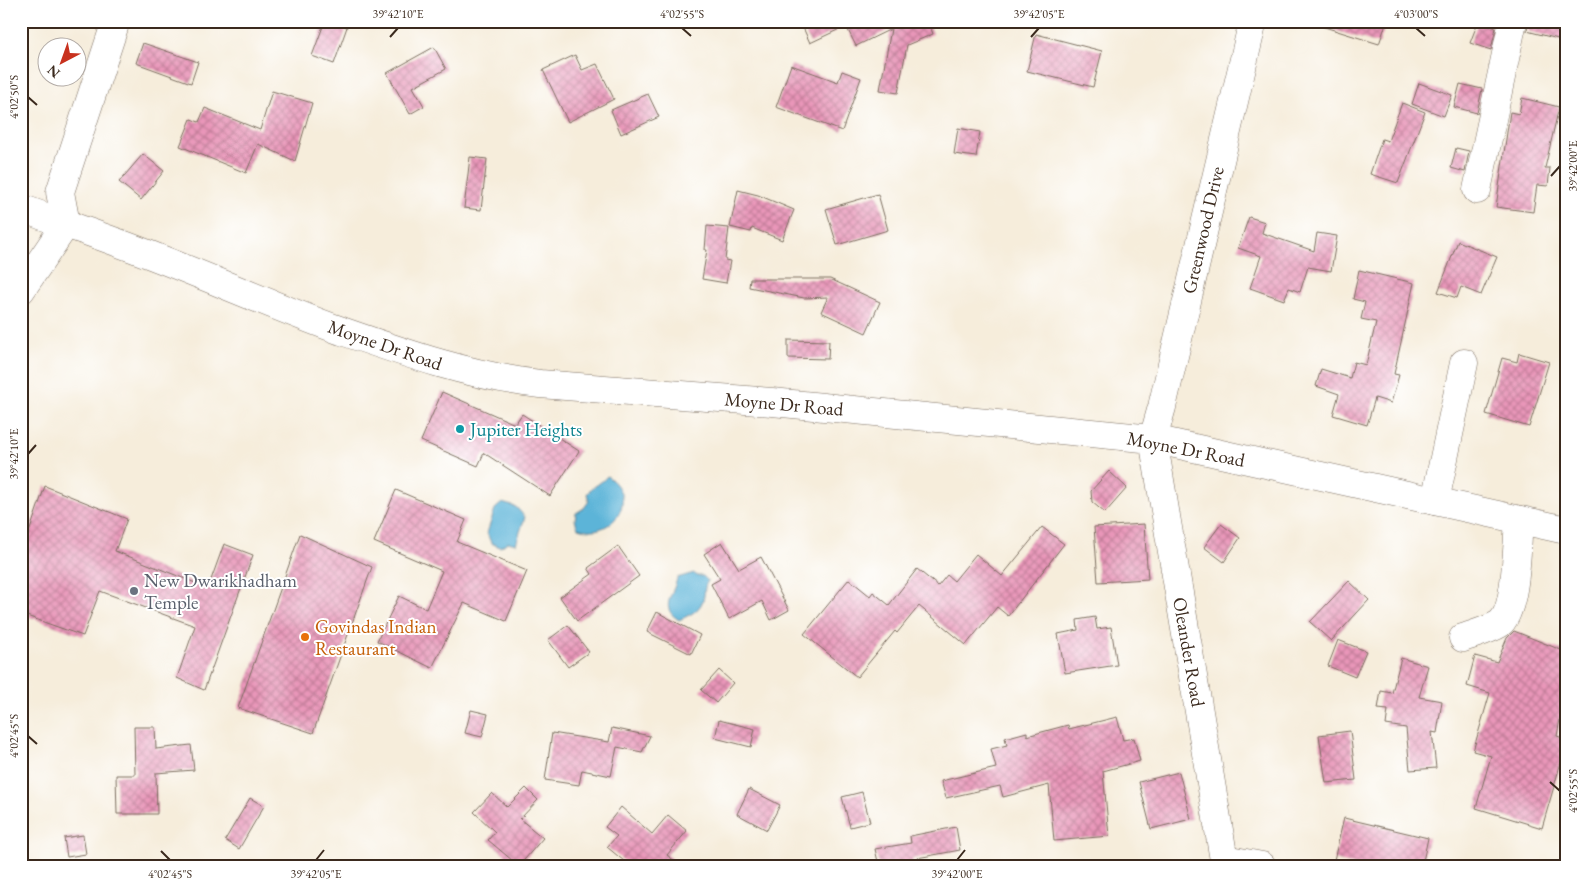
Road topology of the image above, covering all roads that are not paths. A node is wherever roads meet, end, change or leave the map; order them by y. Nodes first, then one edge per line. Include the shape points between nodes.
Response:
1 (116, 21) edge
2 (1253, 21) edge
3 (1513, 21) edge
4 (1477, 190) dead end
5 (60, 192) junction
6 (21, 208) edge
7 (66, 224) junction
8 (110, 240) junction
9 (40, 263) junction
10 (21, 290) edge
11 (1464, 363) dead end
12 (1152, 439) junction
13 (1436, 501) junction
14 (1519, 520) junction
15 (1566, 530) edge
16 (1463, 638) dead end
17 (1224, 862) edge
18 (1262, 866) edge

1 - 5 main road
2 - 12 main road, Greenwood Drive
3 - 4 main road
5 - 6 main road
5 - 7 main road
6 - 7 main road, Moyne Dr Road
7 - 8 main road, Moyne Dr Road
7 - 9 main road
8 - 9 main road via 61,252
8 - 12 main road, Moyne Dr Road via 294,314 458,369 503,380
9 - 10 main road
11 - 13 main road
12 - 13 main road, Moyne Dr Road
12 - 17 main road, Oleander Road
13 - 14 main road, Moyne Dr Road
14 - 15 main road, Moyne Dr Road
14 - 16 main road via 1512,601 1506,616 1498,624
17 - 18 main road

